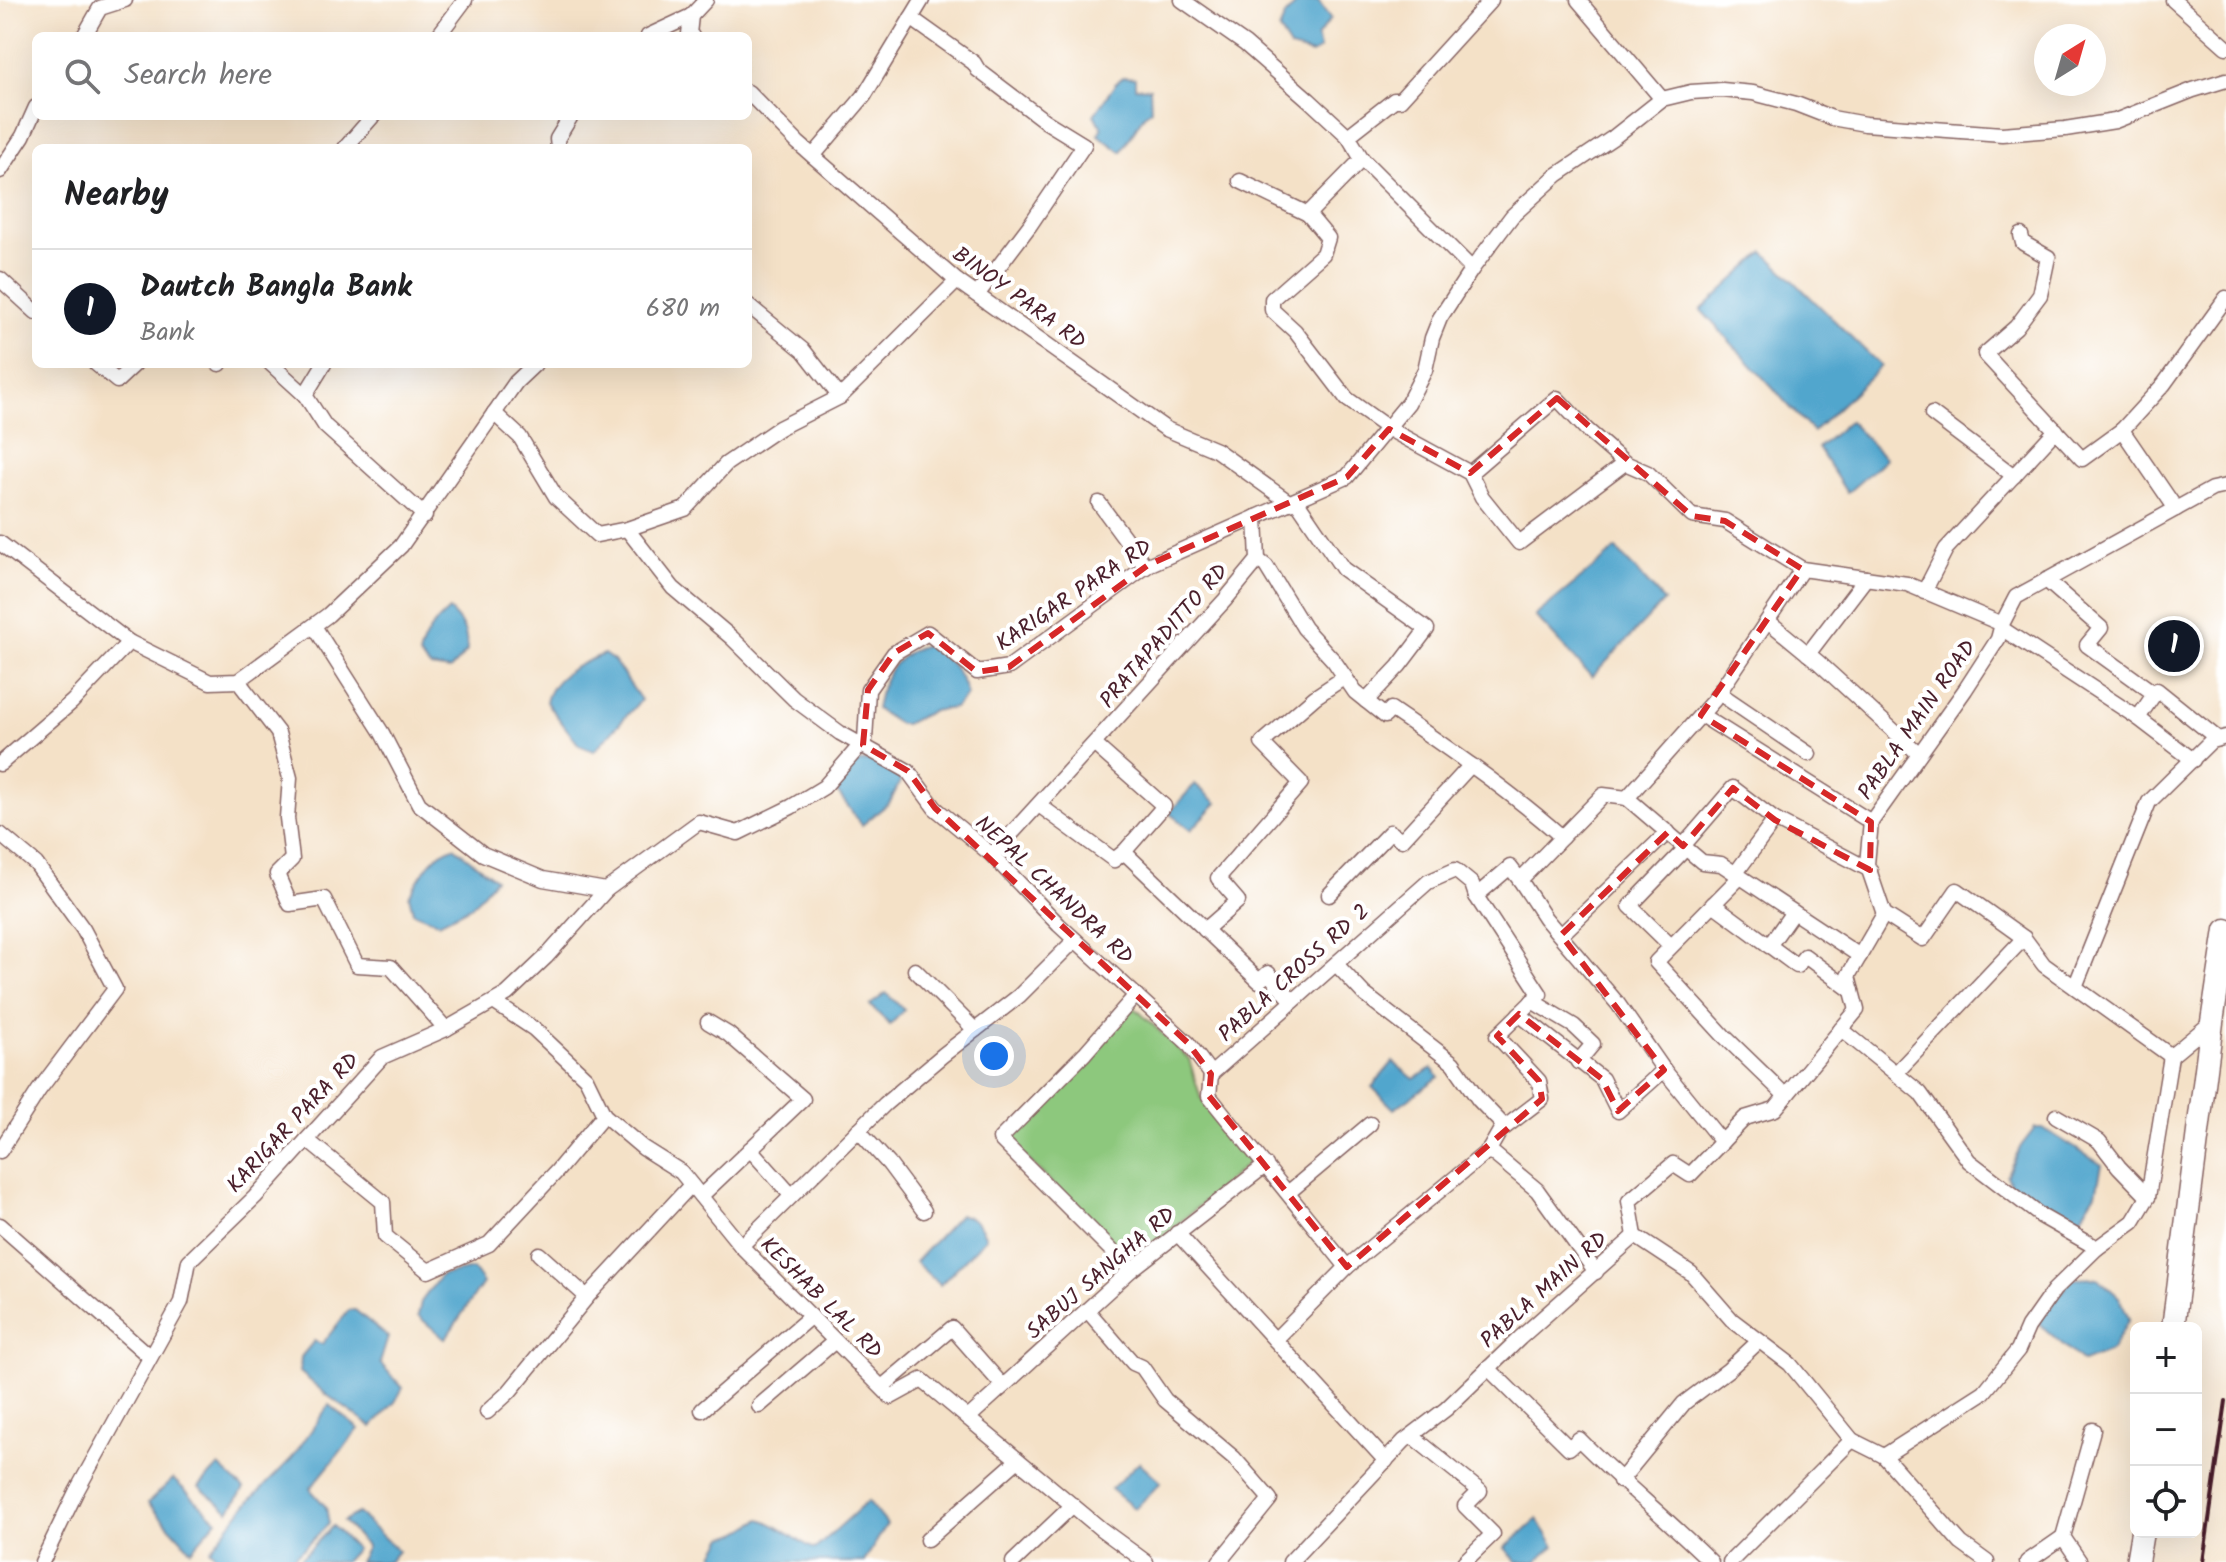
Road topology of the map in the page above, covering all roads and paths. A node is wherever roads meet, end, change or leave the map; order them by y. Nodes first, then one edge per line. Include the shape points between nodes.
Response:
1 (125, 0) edge
2 (465, 0) edge
3 (706, 0) edge
4 (922, 0) edge
5 (1182, 0) edge
6 (1491, 0) edge
7 (1578, 0) edge
8 (2173, 0) edge
9 (94, 4) edge
10 (691, 16) junction
11 (911, 18) junction
12 (85, 32) edge
13 (441, 32) edge
14 (657, 32) edge
15 (689, 32) edge
16 (2226, 47) edge
17 (2226, 80) edge
18 (752, 96) edge
19 (1662, 99) junction
20 (32, 116) edge
21 (370, 120) edge
22 (569, 120) edge
23 (1348, 136) junction
24 (348, 144) edge
25 (558, 144) edge
26 (813, 156) junction
27 (1362, 159) junction
28 (0, 171) edge
29 (1240, 181) dead end
30 (1308, 214) junction
31 (2021, 235) dead end
32 (1472, 269) junction
33 (0, 279) edge
34 (957, 281) junction
35 (977, 295) junction
36 (2226, 298) edge
37 (32, 308) edge
38 (752, 308) edge
39 (101, 368) edge
40 (131, 368) edge
41 (275, 368) edge
42 (322, 368) edge
43 (531, 368) edge
44 (305, 395) junction
45 (840, 397) junction
46 (494, 413) junction
47 (1932, 414) dead end
48 (1389, 429) junction
49 (2056, 430) junction
50 (2122, 430) junction
51 (1625, 463) junction
52 (1470, 473) junction
53 (2014, 476) junction
54 (2226, 486) edge
55 (1293, 501) junction
56 (1099, 503) dead end
57 (2176, 509) junction
58 (425, 516) junction
59 (1256, 517) junction
60 (627, 529) junction
61 (0, 543) edge
62 (1258, 560) junction
63 (1146, 567) junction
64 (1802, 569) junction
65 (1866, 578) junction
66 (2046, 580) junction
67 (1924, 592) junction
68 (1768, 621) junction
69 (314, 626) junction
70 (2001, 626) junction
71 (129, 642) junction
72 (1808, 654) junction
73 (1345, 677) junction
74 (238, 681) junction
75 (1719, 693) junction
76 (2155, 694) junction
77 (1366, 701) junction
78 (1701, 715) junction
79 (2138, 718) junction
80 (2222, 738) edge
81 (863, 745) junction
82 (1095, 745) junction
83 (1809, 754) dead end
84 (1919, 754) junction
85 (2193, 760) junction
86 (0, 764) edge
87 (1471, 765) junction
88 (1627, 798) junction
89 (1039, 805) junction
90 (1775, 820) junction
91 (1871, 822) junction
92 (1668, 832) junction
93 (0, 834) edge
94 (1562, 837) junction
95 (1684, 847) junction
96 (1124, 852) junction
97 (992, 855) junction
98 (1870, 870) junction
99 (1737, 875) junction
100 (1520, 880) junction
101 (606, 890) junction
102 (1329, 895) dead end
103 (1476, 896) junction
104 (1713, 904) junction
105 (1793, 912) junction
106 (1884, 914) junction
107 (1205, 930) junction
108 (2226, 930) edge
109 (1561, 935) junction
110 (2024, 938) junction
111 (1075, 940) junction
112 (1671, 946) junction
113 (1769, 946) junction
114 (1860, 956) junction
115 (1336, 964) junction
116 (915, 970) dead end
117 (2075, 987) junction
118 (1852, 991) junction
119 (1136, 995) junction
120 (1293, 1001) junction
121 (1532, 1001) junction
122 (495, 1003) junction
123 (1519, 1014) junction
124 (708, 1022) dead end
125 (2212, 1022) junction
126 (446, 1029) junction
127 (1841, 1029) junction
128 (975, 1030) junction
129 (2171, 1056) junction
130 (1578, 1062) junction
131 (1664, 1070) junction
132 (1896, 1073) junction
133 (1211, 1074) junction
134 (1786, 1096) junction
135 (604, 1115) junction
136 (2056, 1116) dead end
137 (1370, 1124) dead end
138 (1505, 1127) junction
139 (858, 1130) junction
140 (307, 1140) junction
141 (1722, 1142) junction
142 (750, 1149) junction
143 (1489, 1150) junction
144 (0, 1151) edge
145 (1266, 1165) junction
146 (696, 1190) junction
147 (1289, 1192) junction
148 (791, 1195) junction
149 (2148, 1197) junction
150 (924, 1211) dead end
151 (0, 1225) edge
152 (1177, 1233) junction
153 (1635, 1236) junction
154 (741, 1246) junction
155 (2097, 1248) junction
156 (539, 1254) dead end
157 (1347, 1267) junction
158 (1131, 1270) junction
159 (1596, 1272) junction
160 (587, 1297) junction
161 (1087, 1310) junction
162 (811, 1316) junction
163 (2174, 1322) edge
164 (1275, 1340) junction
165 (835, 1341) junction
166 (1759, 1341) junction
167 (150, 1357) junction
168 (1488, 1368) junction
169 (1003, 1386) junction
170 (882, 1387) junction
171 (759, 1406) dead end
172 (702, 1410) dead end
173 (487, 1412) dead end
174 (968, 1418) junction
175 (2093, 1430) dead end
176 (1412, 1436) junction
177 (1852, 1440) junction
178 (1884, 1456) junction
179 (1018, 1460) junction
180 (1386, 1461) junction
181 (1620, 1481) junction
182 (1073, 1505) junction
183 (2063, 1537) junction
184 (2141, 1538) edge
185 (927, 1540) dead end
186 (42, 1562) edge
187 (1013, 1562) edge
188 (1146, 1562) edge
189 (1219, 1562) edge
190 (1290, 1562) edge
191 (1464, 1562) edge
192 (1711, 1562) edge
193 (1730, 1562) edge
194 (1987, 1562) edge
195 (2027, 1562) edge
196 (2080, 1562) edge
197 (2137, 1562) edge

1 - 9 street
2 - 13 street
3 - 10 street
4 - 11 street
5 - 23 street via 1245,44
6 - 23 street via 1400,100
7 - 19 street
8 - 16 street
9 - 12 street
10 - 14 street
10 - 15 street
11 - 26 street via 864,96
11 - 35 street via 1084,145
17 - 19 street via 2115,121 2002,134 1865,124 1753,93 1691,92
18 - 26 street, BINOY PARA RD
19 - 32 street via 1542,188 1512,216
20 - 28 street
21 - 24 street
22 - 25 street
23 - 27 street
26 - 34 street, BINOY PARA RD
27 - 30 street
27 - 32 street
29 - 30 street
30 - 48 street via 1328,238 1323,254 1272,299 1272,310 1295,331 1347,399
31 - 49 street via 2023,243 2048,257 2040,295 2016,327 1985,354
32 - 48 street via 1440,318 1420,383
33 - 37 street
34 - 35 street, BINOY PARA RD
34 - 45 street
35 - 55 street, BINOY PARA RD via 1166,429 1216,450
36 - 50 street via 2164,384
38 - 45 street via 804,351
39 - 40 street via 117,381
41 - 44 street
42 - 44 street
43 - 46 street
44 - 58 street via 325,426
45 - 60 street via 779,428 726,464 685,509
46 - 58 street
46 - 60 street via 520,437 556,497 597,535
47 - 53 street
48 - 52 street
48 - 55 street via 1347,477
49 - 50 street via 2082,459
49 - 53 street
50 - 57 street
51 - 52 street via 1557,398
51 - 52 street via 1519,543
51 - 64 street via 1648,473 1692,516 1725,521
53 - 67 street via 1946,549
54 - 57 street, PABLA MAIN ROAD
55 - 59 street
55 - 77 street via 1343,569 1427,629
56 - 63 street
57 - 66 street, PABLA MAIN ROAD
58 - 69 street via 401,546
59 - 62 street, PRATAPADITTO RD
59 - 63 street, KARIGAR PARA RD
60 - 81 street, NEPAL CHANDRA RD via 673,588 794,699
61 - 71 street
62 - 73 street
62 - 82 street, PRATAPADITTO RD
63 - 81 street, KARIGAR PARA RD via 1009,667 977,672 928,633 894,653 868,690
64 - 65 street
64 - 68 street
65 - 67 street
65 - 72 street
66 - 70 street, PABLA MAIN ROAD via 2016,597
66 - 76 street via 2101,628 2087,645
67 - 70 street
68 - 72 street
68 - 75 street
69 - 74 street
69 - 101 street via 382,733 419,804 483,854 543,879
70 - 79 street
70 - 84 street, PABLA MAIN ROAD via 1990,652
71 - 74 street via 210,682
71 - 86 street via 72,702
72 - 84 street
73 - 77 street
73 - 107 street via 1262,743 1301,783 1218,878 1238,901
74 - 126 street via 278,733 290,778 292,859 277,874 290,904 324,899 357,965 391,967
75 - 78 street
75 - 83 street
76 - 79 street
76 - 80 street via 2157,690
77 - 87 street via 1385,716 1391,709
78 - 88 street
78 - 91 street
79 - 85 street
80 - 85 street via 2211,741
81 - 97 street, NEPAL CHANDRA RD via 908,771 935,808
81 - 101 street, KARIGAR PARA RD via 824,787 791,807 738,833 699,822
82 - 89 street, PRATAPADITTO RD
82 - 96 street via 1164,806
84 - 91 street, PABLA MAIN ROAD
85 - 117 street via 2149,802
87 - 94 street
87 - 102 street via 1402,840 1390,832
88 - 92 street
88 - 94 street via 1603,795
89 - 96 street via 1114,860
89 - 97 street, PRATAPADITTO RD
90 - 95 street via 1733,788
90 - 98 street
90 - 99 street
91 - 98 street, PABLA MAIN ROAD
92 - 95 street
92 - 109 street
93 - 144 street via 36,864 83,929 115,989
94 - 100 street
95 - 99 street via 1702,862 1721,864
95 - 112 street via 1630,906
96 - 107 street
97 - 111 street, NEPAL CHANDRA RD
98 - 106 street, PABLA MAIN ROAD
99 - 104 street
99 - 105 street
100 - 103 street via 1510,867
100 - 109 street
101 - 122 street, KARIGAR PARA RD via 546,957
103 - 115 street, PABLA CROSS RD 2 via 1472,884 1455,870 1428,882
103 - 121 street via 1540,994
104 - 112 street
104 - 113 street
105 - 113 street
105 - 114 street
106 - 110 street via 1923,939 1957,890
106 - 114 street, PABLA MAIN RD
107 - 120 street via 1259,981 1268,973
108 - 125 highway
109 - 131 street
110 - 117 street via 2044,965
110 - 132 street
111 - 119 street, NEPAL CHANDRA RD
111 - 128 street via 1019,996
112 - 134 street via 1656,962
113 - 118 street via 1797,966 1805,956
114 - 118 street, PABLA MAIN RD via 1848,976
115 - 120 street, PABLA CROSS RD 2
115 - 138 street via 1364,994 1453,1063
116 - 128 street
117 - 129 street
118 - 127 street, PABLA MAIN RD via 1857,1010
119 - 133 street, NEPAL CHANDRA RD via 1188,1043
119 - 158 street via 1000,1139
120 - 133 street, PABLA CROSS RD 2
121 - 123 street
121 - 130 street via 1593,1044
122 - 126 street, KARIGAR PARA RD
122 - 135 street, KESHAB LAL RD via 534,1029 586,1078
123 - 130 street
123 - 138 street via 1497,1036 1539,1081 1542,1099
124 - 142 street via 803,1099
125 - 129 street
125 - 163 highway
126 - 140 street, KARIGAR PARA RD via 382,1057
127 - 132 street
127 - 134 street, PABLA MAIN RD
128 - 139 street
129 - 149 street
130 - 131 street via 1602,1079 1618,1111
131 - 141 street
132 - 155 street via 1920,1093 1969,1161 2041,1216
133 - 145 street via 1209,1096
134 - 141 street, PABLA MAIN RD via 1775,1109 1745,1118
135 - 140 street via 489,1244 428,1271 385,1236 383,1202
135 - 146 street, KESHAB LAL RD via 681,1172
136 - 149 street via 2099,1141
137 - 147 street
138 - 143 street
139 - 148 street
139 - 150 street
140 - 167 street, KARIGAR PARA RD via 189,1261 181,1302
141 - 153 street, PABLA MAIN RD via 1690,1175 1673,1164 1629,1201
142 - 146 street
142 - 148 street
143 - 157 street
143 - 159 street via 1537,1190
145 - 147 street
145 - 152 street, SABUJ SANGHA RD
146 - 154 street, KESHAB LAL RD
146 - 160 street
147 - 157 street
148 - 154 street
149 - 155 street via 2133,1222
151 - 167 street
152 - 158 street, SABUJ SANGHA RD
152 - 164 street
153 - 159 street, PABLA MAIN RD
153 - 166 street via 1691,1273 1732,1320
154 - 162 street, KESHAB LAL RD
155 - 178 street via 2054,1290 2018,1350 1984,1392
156 - 160 street
157 - 164 street
158 - 161 street, SABUJ SANGHA RD
159 - 168 street, PABLA MAIN RD
160 - 173 street
161 - 169 street, SABUJ SANGHA RD
161 - 189 street via 1142,1367 1165,1400 1234,1458 1270,1499
162 - 165 street, KESHAB LAL RD
162 - 172 street
164 - 180 street
165 - 170 street, KESHAB LAL RD
165 - 171 street
166 - 177 street via 1790,1364
166 - 181 street via 1684,1403
167 - 186 street, KARIGAR PARA RD
168 - 176 street, PABLA MAIN RD
168 - 181 street via 1569,1448 1579,1439
169 - 170 street via 952,1328
169 - 174 street, SABUJ SANGHA RD
170 - 174 street, KESHAB LAL RD via 891,1397 922,1380
174 - 179 street, KESHAB LAL RD
175 - 183 street
176 - 180 street, PABLA MAIN RD
176 - 191 street via 1480,1491 1465,1506 1493,1534
177 - 178 street
177 - 193 street
178 - 194 street via 1961,1543
179 - 182 street, KESHAB LAL RD
179 - 185 street
180 - 190 street, PABLA MAIN RD
181 - 192 street
182 - 187 street
182 - 188 street, KESHAB LAL RD
183 - 195 street
183 - 196 street
184 - 197 highway

